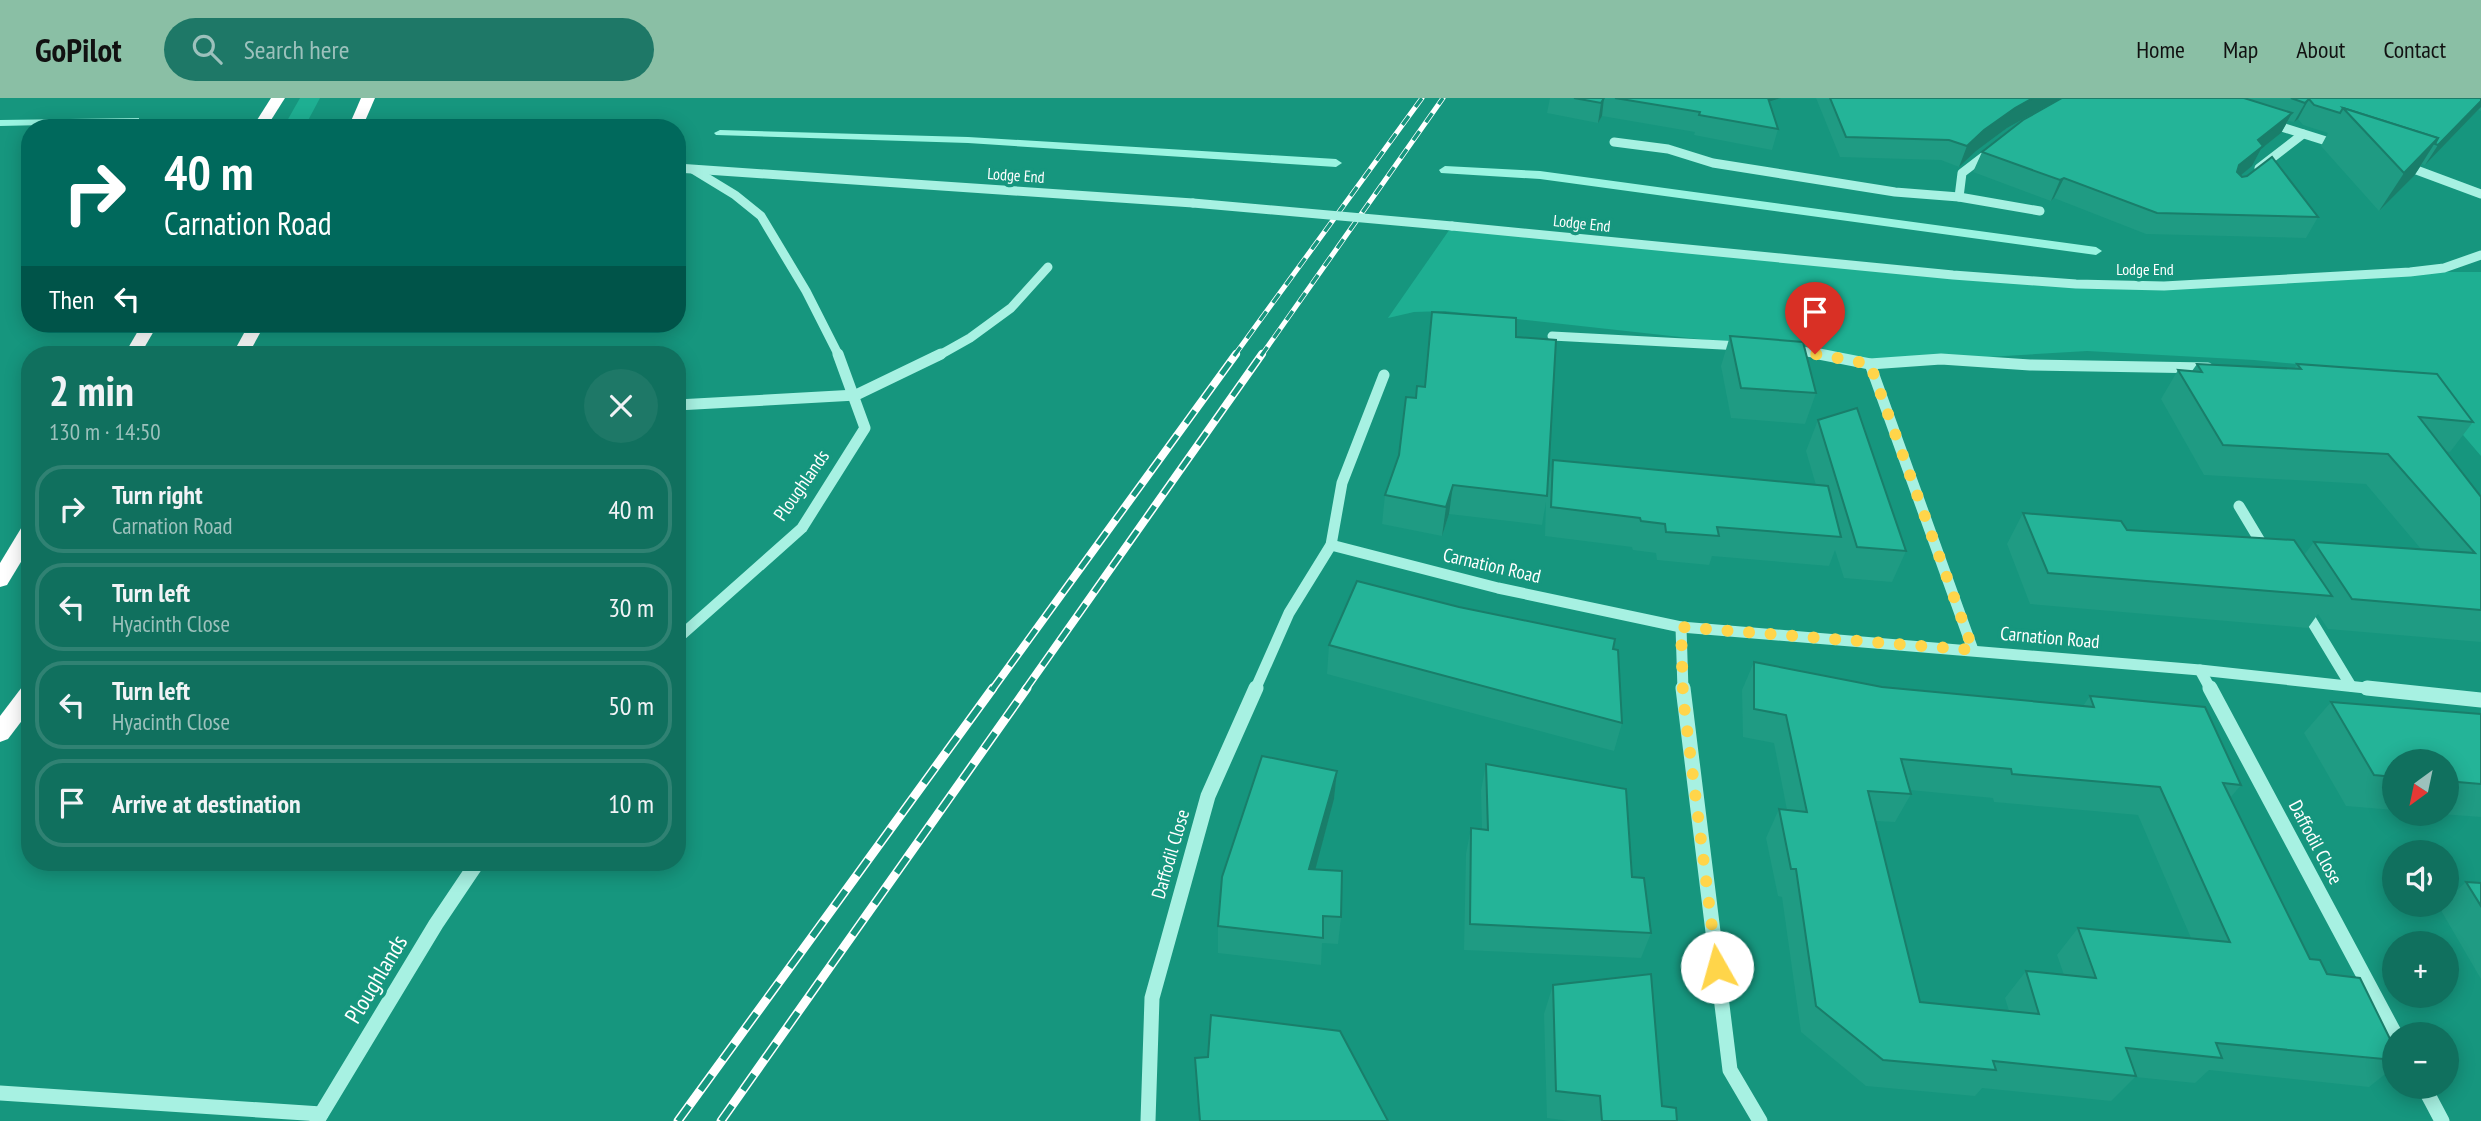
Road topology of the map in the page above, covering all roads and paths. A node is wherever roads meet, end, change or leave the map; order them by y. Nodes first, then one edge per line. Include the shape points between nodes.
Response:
1 (278, 98) edge
2 (368, 98) edge
3 (2254, 118) edge
4 (265, 119) edge
5 (359, 119) edge
6 (2303, 134) junction
7 (1614, 142) dead end
8 (1997, 146) edge
9 (2354, 150) edge
10 (2392, 162) edge
11 (686, 169) edge
12 (694, 170) junction
13 (2249, 177) edge
14 (2481, 194) edge
15 (1959, 197) junction
16 (1193, 203) joint
17 (2040, 211) dead end
18 (2481, 255) edge
19 (1048, 267) dead end
20 (1552, 337) edge
21 (1748, 347) edge
22 (1774, 348) edge
23 (1788, 349) joint
24 (1870, 364) junction
25 (2216, 368) edge
26 (1384, 375) dead end
27 (856, 395) junction
28 (686, 404) edge
29 (1342, 483) joint
30 (2239, 506) dead end
31 (21, 545) edge
32 (1331, 545) junction
33 (2271, 558) edge
34 (0, 580) edge
35 (2297, 599) edge
36 (1289, 613) joint
37 (1681, 627) junction
38 (686, 631) edge
39 (1973, 650) junction
40 (2200, 670) junction
41 (2351, 686) junction
42 (2481, 700) edge
43 (21, 705) edge
44 (0, 733) edge
45 (472, 871) edge
46 (2389, 1022) edge
47 (0, 1093) edge
48 (2430, 1099) edge
49 (319, 1118) edge
50 (1148, 1121) edge
51 (1760, 1121) edge
52 (2442, 1121) edge

1 - 4 highway
2 - 5 highway
3 - 6 street
6 - 9 street
6 - 13 street
7 - 15 street via 1668,149 1713,163 1895,192
8 - 15 street via 1966,168 1957,181
10 - 14 street
11 - 12 street, Lodge End
12 - 16 street, Lodge End
12 - 27 street, Ploughlands via 759,214 826,327
15 - 17 street
16 - 18 street, Lodge End, bridge via 2076,284 2164,286 2410,272 2444,268
19 - 27 street via 1010,308 970,338
20 - 21 street
22 - 23 street
23 - 24 street
24 - 25 street via 1941,359
24 - 39 street
26 - 29 street
27 - 28 street
27 - 38 street, Ploughlands via 865,428 802,528
29 - 32 street
30 - 33 street
31 - 34 highway
32 - 36 street
32 - 37 street, Carnation Road via 1498,588
35 - 41 street
36 - 50 street, Daffodil Close via 1209,796 1184,878 1152,998
37 - 39 street, Carnation Road
37 - 51 street via 1683,697 1730,1070
39 - 40 street, Carnation Road
40 - 41 street, Carnation Road
40 - 46 street, Daffodil Close
41 - 42 street, Carnation Road
43 - 44 highway
45 - 49 street, Ploughlands
47 - 49 street
48 - 52 street

